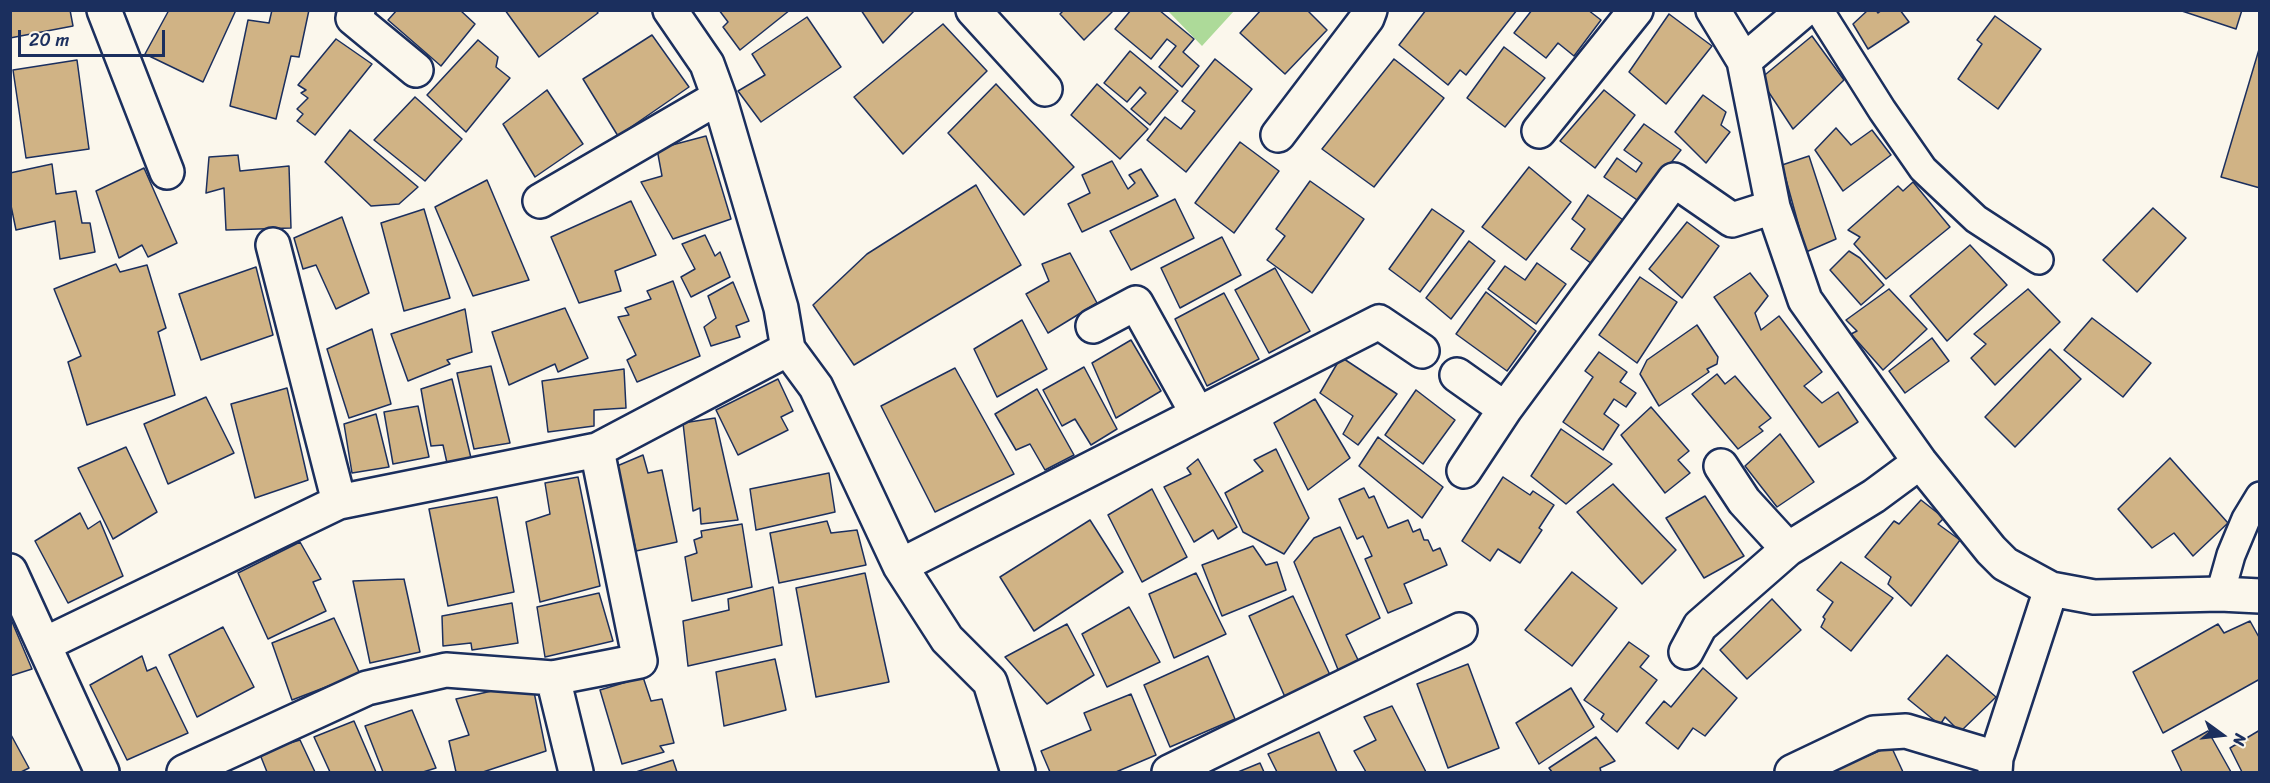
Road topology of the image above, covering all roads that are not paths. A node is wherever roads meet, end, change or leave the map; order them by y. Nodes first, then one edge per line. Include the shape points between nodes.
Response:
1 (105, 10) edge
2 (358, 10) edge
3 (670, 10) edge
4 (973, 10) edge
5 (1370, 10) edge
6 (1636, 10) edge
7 (1713, 10) edge
8 (1804, 10) edge
9 (1819, 10) edge
10 (1744, 61) junction
11 (416, 70) dead end
12 (1045, 89) dead end
13 (719, 97) junction
14 (1539, 131) dead end
15 (1278, 135) dead end
16 (167, 172) dead end
17 (540, 201) dead end
18 (1773, 207) junction
19 (273, 245) dead end
20 (2039, 260) dead end
21 (1093, 326) dead end
22 (788, 349) junction
23 (1422, 351) dead end
24 (1457, 375) dead end
25 (1505, 409) junction
26 (1197, 413) junction
27 (597, 450) junction
28 (1920, 462) junction
29 (1722, 466) dead end
30 (1464, 471) dead end
31 (2259, 496) edge
32 (339, 502) junction
33 (1788, 549) junction
34 (900, 566) junction
35 (10, 571) edge
36 (2051, 589) junction
37 (2220, 594) junction
38 (2259, 596) edge
39 (1460, 630) dead end
40 (45, 644) junction
41 (1686, 652) dead end
42 (553, 678) junction
43 (1996, 765) edge
44 (200, 769) edge
45 (102, 772) edge
46 (576, 772) edge
47 (1018, 772) edge
48 (1169, 772) edge
49 (1792, 772) edge

1 - 16 street
2 - 11 street via 353,18
3 - 13 street via 707,64
4 - 12 street
5 - 15 street
6 - 14 street
7 - 10 street
8 - 10 street
9 - 20 lane via 1923,169 1976,219
10 - 18 street
13 - 17 street
13 - 22 street via 781,308
18 - 25 street via 1732,220 1674,180
18 - 28 street via 1805,300
19 - 32 street
21 - 26 street via 1136,303
22 - 27 street
22 - 34 street via 816,387
23 - 26 street via 1379,322
24 - 25 street
25 - 30 street
26 - 34 street
27 - 32 street
27 - 42 street via 640,660
28 - 33 street via 1874,496
28 - 36 street via 2005,564
29 - 33 street via 1744,501
31 - 37 lane via 2230,555
32 - 40 street
33 - 41 street via 1700,626
34 - 47 street via 947,639 990,682
35 - 40 street
36 - 37 street via 2094,597
36 - 43 street
37 - 38 street
39 - 48 street
40 - 45 street
42 - 44 street via 446,670 367,688
42 - 46 street
43 - 49 street via 1906,731 1874,733

